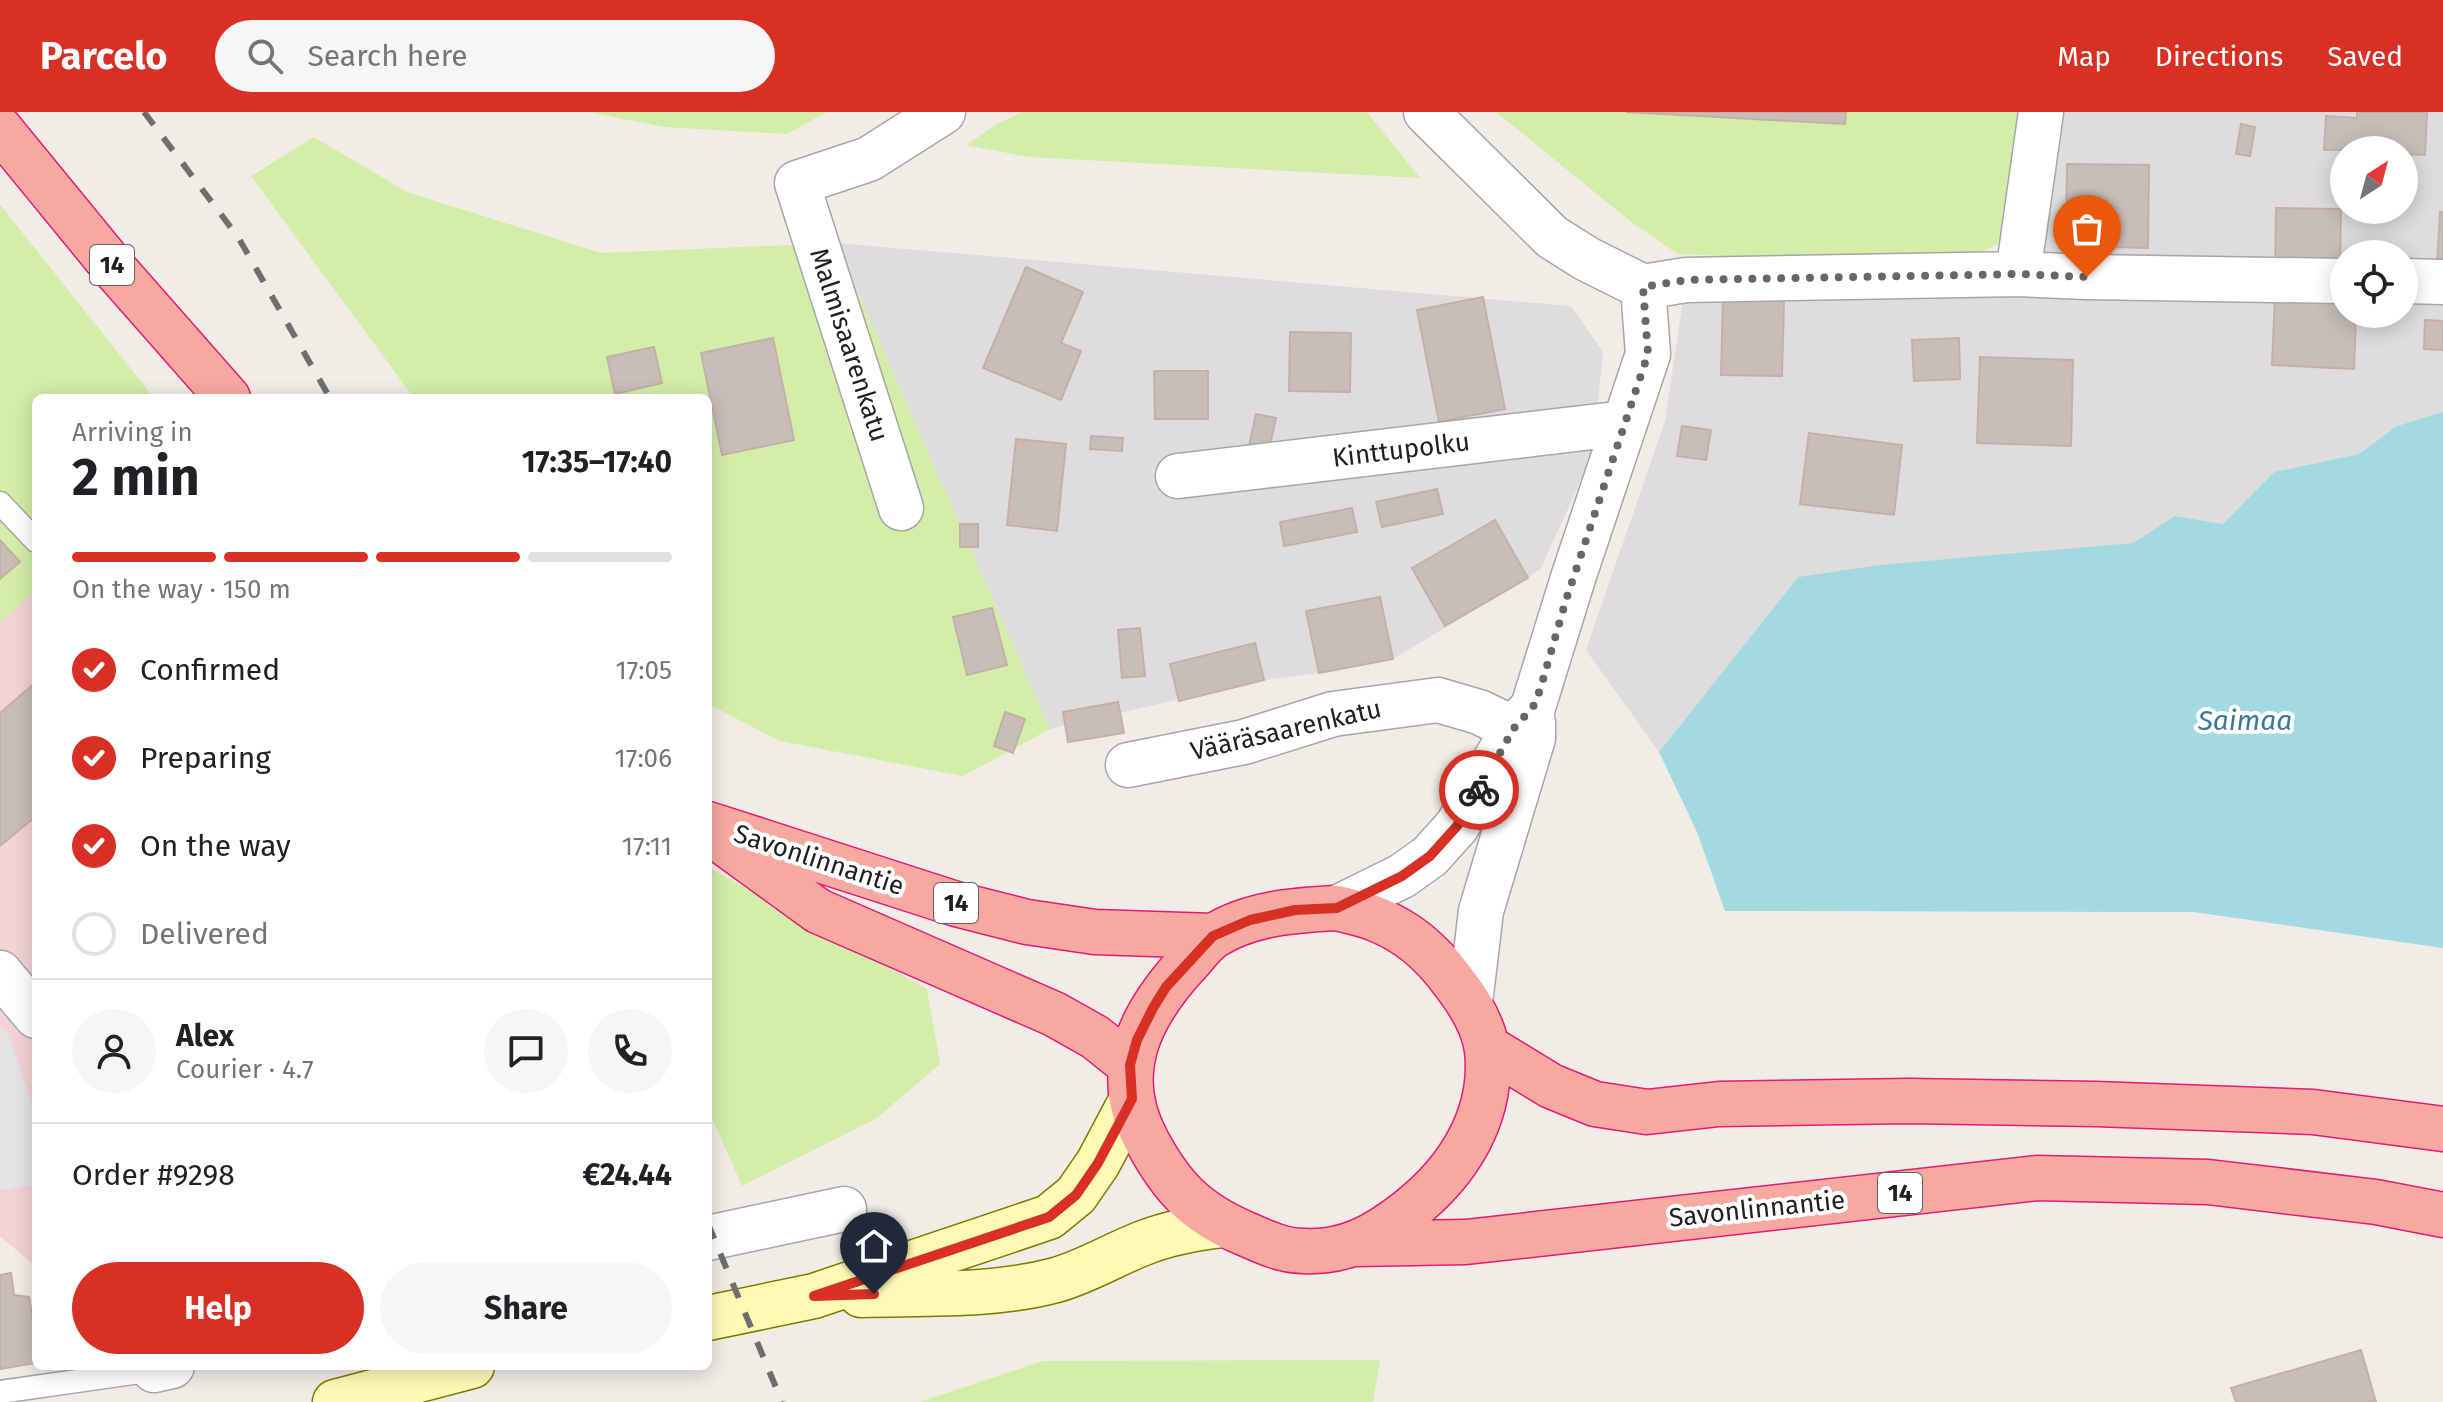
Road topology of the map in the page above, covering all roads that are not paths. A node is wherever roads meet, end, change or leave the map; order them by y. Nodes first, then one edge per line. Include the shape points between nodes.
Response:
1 (943, 112) edge
2 (1426, 112) edge
3 (2041, 112) edge
4 (0, 129) edge
5 (2018, 274) junction
6 (2330, 281) edge
7 (2418, 281) edge
8 (2443, 282) edge
9 (1643, 287) junction
10 (224, 394) edge
11 (1625, 423) junction
12 (1178, 476) dead end
13 (0, 503) edge
14 (901, 508) dead end
15 (32, 537) edge
16 (1530, 716) junction
17 (1128, 765) dead end
18 (712, 825) edge
19 (712, 834) edge
20 (1337, 908) junction
21 (1213, 936) junction
22 (0, 973) edge
23 (1470, 1003) junction
24 (32, 1011) edge
25 (1487, 1047) junction
26 (1131, 1082) junction
27 (2443, 1129) edge
28 (844, 1209) dead end
29 (2443, 1215) edge
30 (1224, 1225) junction
31 (712, 1237) edge
32 (1356, 1244) junction
33 (814, 1296) junction
34 (712, 1317) edge
35 (141, 1370) edge
36 (457, 1370) edge
37 (0, 1392) edge
38 (335, 1402) edge

1 - 14 street, Malmisaarenkatu via 869,159 797,183
2 - 9 street via 1552,237
3 - 5 street
4 - 10 highway, 14
5 - 6 street
5 - 9 street via 1686,280
7 - 8 street
9 - 11 street via 1648,354
11 - 12 street, Kinttupolku
11 - 16 street
13 - 15 lane
16 - 17 street, Vääräsaarenkatu via 1479,712 1438,700 1333,714 1244,742
16 - 20 street via 1457,826 1430,856
16 - 23 street via 1481,911
18 - 21 highway, Savonlinnantie / 14 via 1027,922 1095,932
19 - 26 highway, Savonlinnantie / 14 via 818,911 992,985 1095,1037
20 - 21 highway, 14 via 1265,916
20 - 23 highway, 14 via 1377,919 1408,936 1439,962
21 - 26 highway, 14 via 1153,1008 1137,1040
22 - 24 street
23 - 25 highway, 14
25 - 27 highway via 1551,1086 1595,1104 1647,1112 1719,1104 2096,1104 2313,1112
25 - 32 highway, 14 via 1482,1114 1464,1152 1433,1191
26 - 30 highway, 14 via 1140,1129 1162,1169 1188,1201
26 - 33 main road via 1098,1163 1076,1195 1049,1217
28 - 31 street
29 - 32 highway, Savonlinnantie / 14 via 2208,1182 2037,1178 1466,1242
30 - 32 highway, 14 via 1301,1251
30 - 33 main road via 1182,1230 1056,1280 1010,1288
33 - 34 main road
35 - 37 lane
36 - 38 main road

